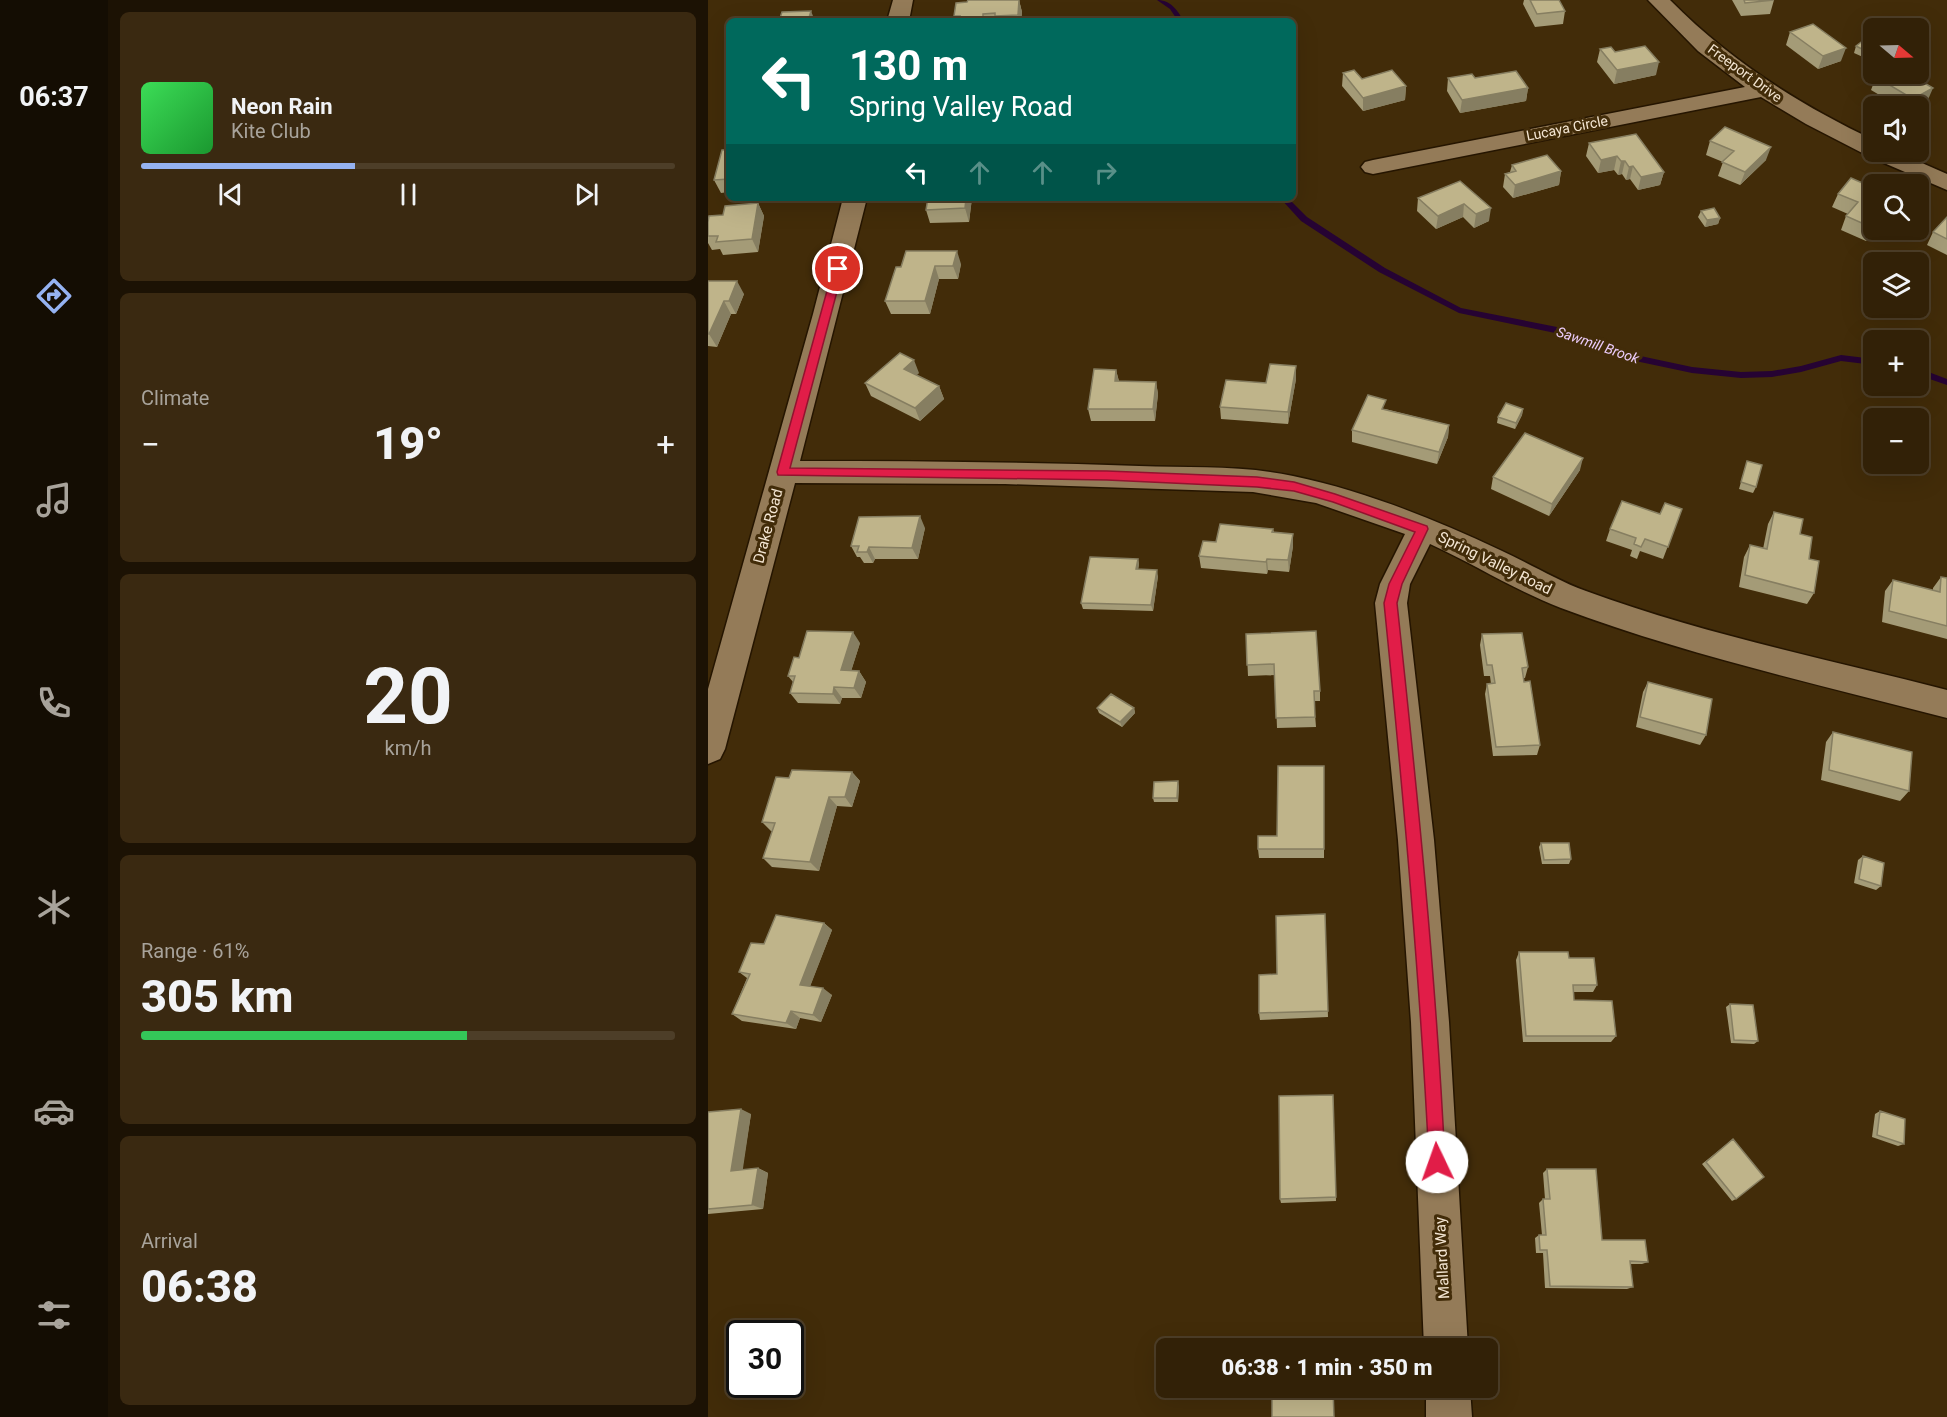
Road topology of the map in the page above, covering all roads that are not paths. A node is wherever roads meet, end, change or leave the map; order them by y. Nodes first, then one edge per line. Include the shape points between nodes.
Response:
1 (903, 0) edge
2 (1658, 0) edge
3 (899, 18) edge
4 (1762, 90) junction
5 (1863, 143) edge
6 (1900, 162) edge
7 (1373, 167) dead end
8 (1947, 183) edge
9 (854, 201) edge
10 (783, 472) junction
11 (1422, 529) junction
12 (1947, 704) edge
13 (708, 749) edge
14 (1446, 1338) edge
15 (1448, 1398) edge
16 (1449, 1417) edge

1 - 3 street
2 - 4 street, Freeport Drive via 1713,52
4 - 5 street, Freeport Drive
4 - 7 street, Lucaya Circle
6 - 8 street
9 - 10 street, Drake Road
10 - 11 street, Spring Valley Road via 1107,475 1270,483 1335,498
10 - 13 street, Drake Road
11 - 12 street, Spring Valley Road via 1605,611
11 - 14 street, Mallard Way via 1395,584 1391,603 1430,1022
15 - 16 street

